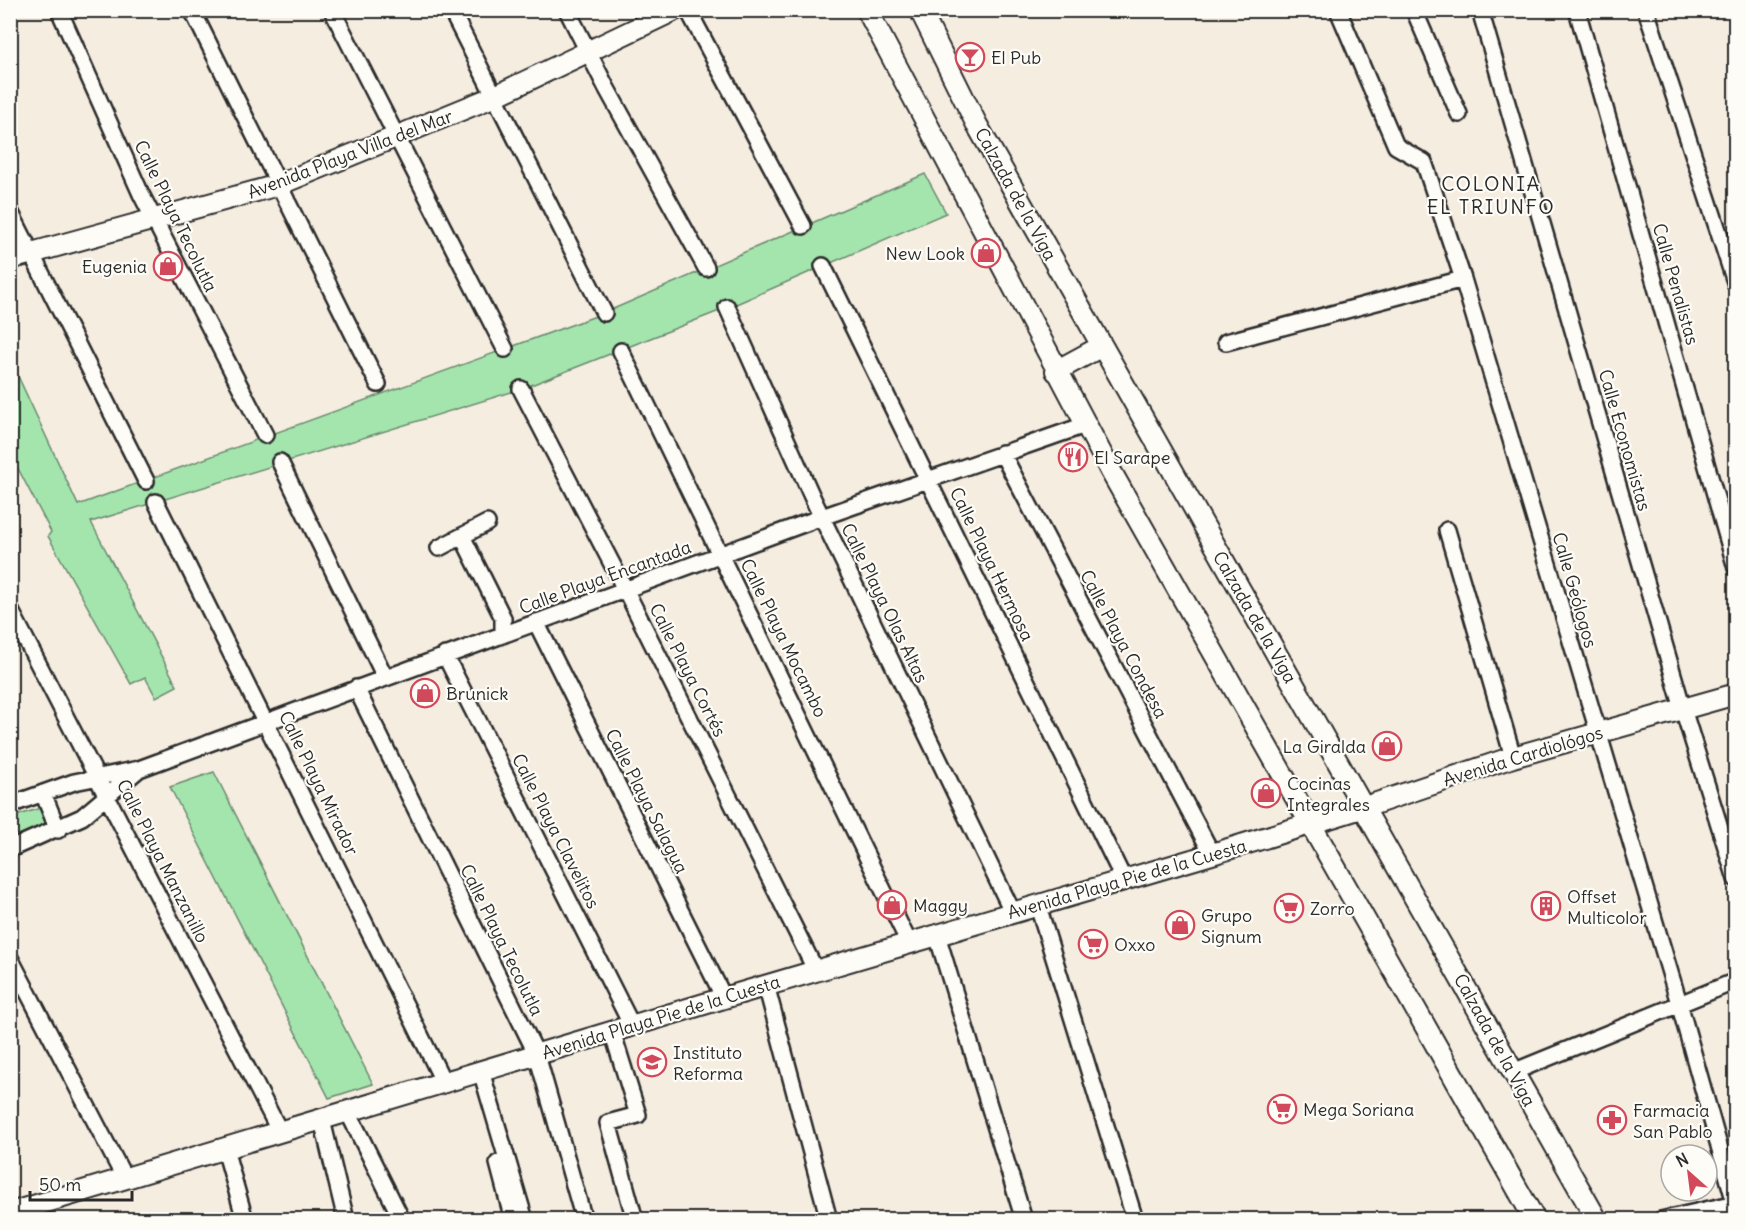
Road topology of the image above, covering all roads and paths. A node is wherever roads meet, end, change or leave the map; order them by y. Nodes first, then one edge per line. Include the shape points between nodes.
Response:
1 (59, 10) edge
2 (192, 10) edge
3 (332, 10) edge
4 (451, 10) edge
5 (567, 10) edge
6 (675, 10) edge
7 (688, 10) edge
8 (867, 10) edge
9 (920, 10) edge
10 (1338, 10) edge
11 (1414, 10) edge
12 (1480, 10) edge
13 (1577, 10) edge
14 (1646, 10) edge
15 (588, 52) junction
16 (493, 97) junction
17 (1459, 114) dead end
18 (396, 138) junction
19 (278, 185) junction
20 (10, 211) edge
21 (155, 221) junction
22 (803, 226) dead end
23 (31, 254) junction
24 (10, 259) edge
25 (823, 266) dead end
26 (706, 268) dead end
27 (1463, 279) junction
28 (1736, 285) edge
29 (727, 308) dead end
30 (604, 313) dead end
31 (1226, 342) dead end
32 (1102, 346) junction
33 (505, 349) dead end
34 (621, 351) dead end
35 (1056, 371) junction
36 (378, 384) dead end
37 (521, 389) dead end
38 (1085, 425) junction
39 (265, 435) dead end
40 (1002, 453) junction
41 (280, 462) dead end
42 (929, 478) junction
43 (146, 481) dead end
44 (156, 502) dead end
45 (822, 517) junction
46 (487, 524) dead end
47 (1447, 531) dead end
48 (462, 536) junction
49 (439, 548) dead end
50 (722, 555) junction
51 (1736, 568) edge
52 (625, 589) junction
53 (10, 609) edge
54 (536, 622) junction
55 (503, 635) junction
56 (445, 655) junction
57 (385, 677) junction
58 (356, 688) junction
59 (1736, 694) edge
60 (1683, 709) junction
61 (267, 722) junction
62 (1597, 733) junction
63 (1513, 757) junction
64 (139, 768) junction
65 (96, 777) junction
66 (43, 793) junction
67 (108, 798) junction
68 (10, 805) edge
69 (1365, 807) junction
70 (1313, 824) junction
71 (58, 830) junction
72 (10, 849) edge
73 (1212, 854) junction
74 (1736, 879) edge
75 (1125, 880) junction
76 (1038, 906) junction
77 (1013, 913) junction
78 (938, 934) junction
79 (909, 943) junction
80 (10, 958) edge
81 (816, 971) junction
82 (1736, 981) edge
83 (766, 985) junction
84 (724, 998) junction
85 (1679, 1003) junction
86 (632, 1026) junction
87 (612, 1031) junction
88 (537, 1055) junction
89 (478, 1072) junction
90 (1512, 1072) junction
91 (444, 1083) junction
92 (348, 1112) junction
93 (322, 1120) junction
94 (280, 1132) junction
95 (225, 1149) junction
96 (124, 1179) junction
97 (1735, 1203) edge
98 (10, 1213) edge
99 (245, 1220) edge
100 (346, 1220) edge
101 (402, 1220) edge
102 (513, 1220) edge
103 (525, 1220) edge
104 (584, 1220) edge
105 (635, 1220) edge
106 (829, 1220) edge
107 (1024, 1220) edge
108 (1135, 1220) edge
109 (1535, 1220) edge
110 (1597, 1220) edge
111 (1661, 1220) edge

1 - 21 street, Calle Playa Tecolutla
2 - 19 street
3 - 18 street
4 - 16 street
5 - 15 street
6 - 15 main road, Avenida Playa Villa del Mar
7 - 22 street
8 - 35 main road
9 - 32 main road, Calzada de la Viga via 977,125
10 - 27 street, Calle Geólogos via 1396,146 1424,162
11 - 17 street
12 - 60 street, Calle Economistas
13 - 51 street, Calle Penalistas
14 - 28 street
15 - 16 main road, Avenida Playa Villa del Mar
15 - 26 street
16 - 18 main road, Avenida Playa Villa del Mar
16 - 30 street
18 - 19 main road, Avenida Playa Villa del Mar
18 - 33 street
19 - 21 main road, Avenida Playa Villa del Mar
19 - 36 street
20 - 23 street
21 - 23 main road, Avenida Playa Villa del Mar
21 - 39 street, Calle Playa Tecolutla
23 - 24 main road, Avenida Playa Villa del Mar
23 - 43 street
25 - 42 street, Calle Playa Hermosa
27 - 31 street
27 - 62 street, Calle Geólogos
29 - 45 street, Calle Playa Olas Altas
32 - 35 main road
32 - 69 main road, Calzada de la Viga
34 - 50 street, Calle Playa Mocambo
35 - 38 main road
37 - 52 street, Calle Playa Cortés
38 - 40 street, Calle Playa Encantada
38 - 70 main road
40 - 42 street, Calle Playa Encantada
40 - 73 street, Calle Playa Condesa
41 - 57 street
42 - 45 street, Calle Playa Encantada
42 - 75 street, Calle Playa Hermosa
44 - 61 street, Calle Playa Mirador
45 - 50 street, Calle Playa Encantada
45 - 77 street, Calle Playa Olas Altas
46 - 48 street
47 - 63 street
48 - 49 street
48 - 55 street via 503,618
50 - 52 street, Calle Playa Encantada
50 - 79 street, Calle Playa Mocambo
52 - 54 street, Calle Playa Encantada
52 - 81 street, Calle Playa Cortés
53 - 65 street, Calle Playa Manzanillo
54 - 55 street, Calle Playa Encantada
54 - 84 street, Calle Playa Salagua
55 - 56 street, Calle Playa Encantada
56 - 57 street, Calle Playa Encantada
56 - 86 street, Calle Playa Clavelitos
57 - 58 street, Calle Playa Encantada
58 - 61 street, Calle Playa Encantada
58 - 88 street, Calle Playa Tecolutla
59 - 60 main road, Avenida Cardiológos
60 - 62 main road, Avenida Cardiológos
60 - 74 street, Calle Economistas
61 - 64 street, Calle Playa Encantada
61 - 91 street, Calle Playa Mirador
62 - 63 main road, Avenida Cardiológos
62 - 85 street, Calle Geólogos
63 - 69 main road, Avenida Cardiológos
64 - 65 street, Calle Playa Encantada
64 - 67 street, Calle Playa Encantada
65 - 66 street, Calle Playa Encantada
65 - 67 street, Calle Playa Manzanillo
66 - 68 street, Calle Playa Encantada
66 - 71 street
67 - 71 street, Calle Playa Encantada
67 - 94 street, Calle Playa Manzanillo
69 - 70 main road, Avenida Cardiológos
69 - 90 main road, Calzada de la Viga
70 - 73 main road, Avenida Playa Pie de la Cuesta
70 - 109 main road
71 - 72 street, Calle Playa Encantada
73 - 75 main road, Avenida Playa Pie de la Cuesta
75 - 76 main road, Avenida Playa Pie de la Cuesta
76 - 77 main road, Avenida Playa Pie de la Cuesta
76 - 108 street
77 - 78 main road, Avenida Playa Pie de la Cuesta
78 - 79 main road, Avenida Playa Pie de la Cuesta
78 - 107 street
79 - 81 main road, Avenida Playa Pie de la Cuesta
80 - 96 street
81 - 83 main road, Avenida Playa Pie de la Cuesta
82 - 85 street
83 - 84 main road, Avenida Playa Pie de la Cuesta
83 - 106 street
84 - 86 main road, Avenida Playa Pie de la Cuesta
85 - 90 street
85 - 97 street, Calle Geólogos
86 - 87 main road, Avenida Playa Pie de la Cuesta
87 - 88 main road, Avenida Playa Pie de la Cuesta
87 - 105 street via 638,1115 608,1123
88 - 89 main road, Avenida Playa Pie de la Cuesta
88 - 104 street, Calle Playa Tecolutla
89 - 91 main road, Avenida Playa Pie de la Cuesta
89 - 102 street
89 - 103 street
90 - 110 main road, Calzada de la Viga
91 - 92 main road, Avenida Playa Pie de la Cuesta
92 - 93 main road, Avenida Playa Pie de la Cuesta
92 - 101 street
93 - 94 main road, Avenida Playa Pie de la Cuesta
93 - 100 street
94 - 95 main road, Avenida Playa Pie de la Cuesta
95 - 96 main road, Avenida Playa Pie de la Cuesta
95 - 99 street
96 - 98 main road, Avenida Playa Pie de la Cuesta
97 - 111 street

